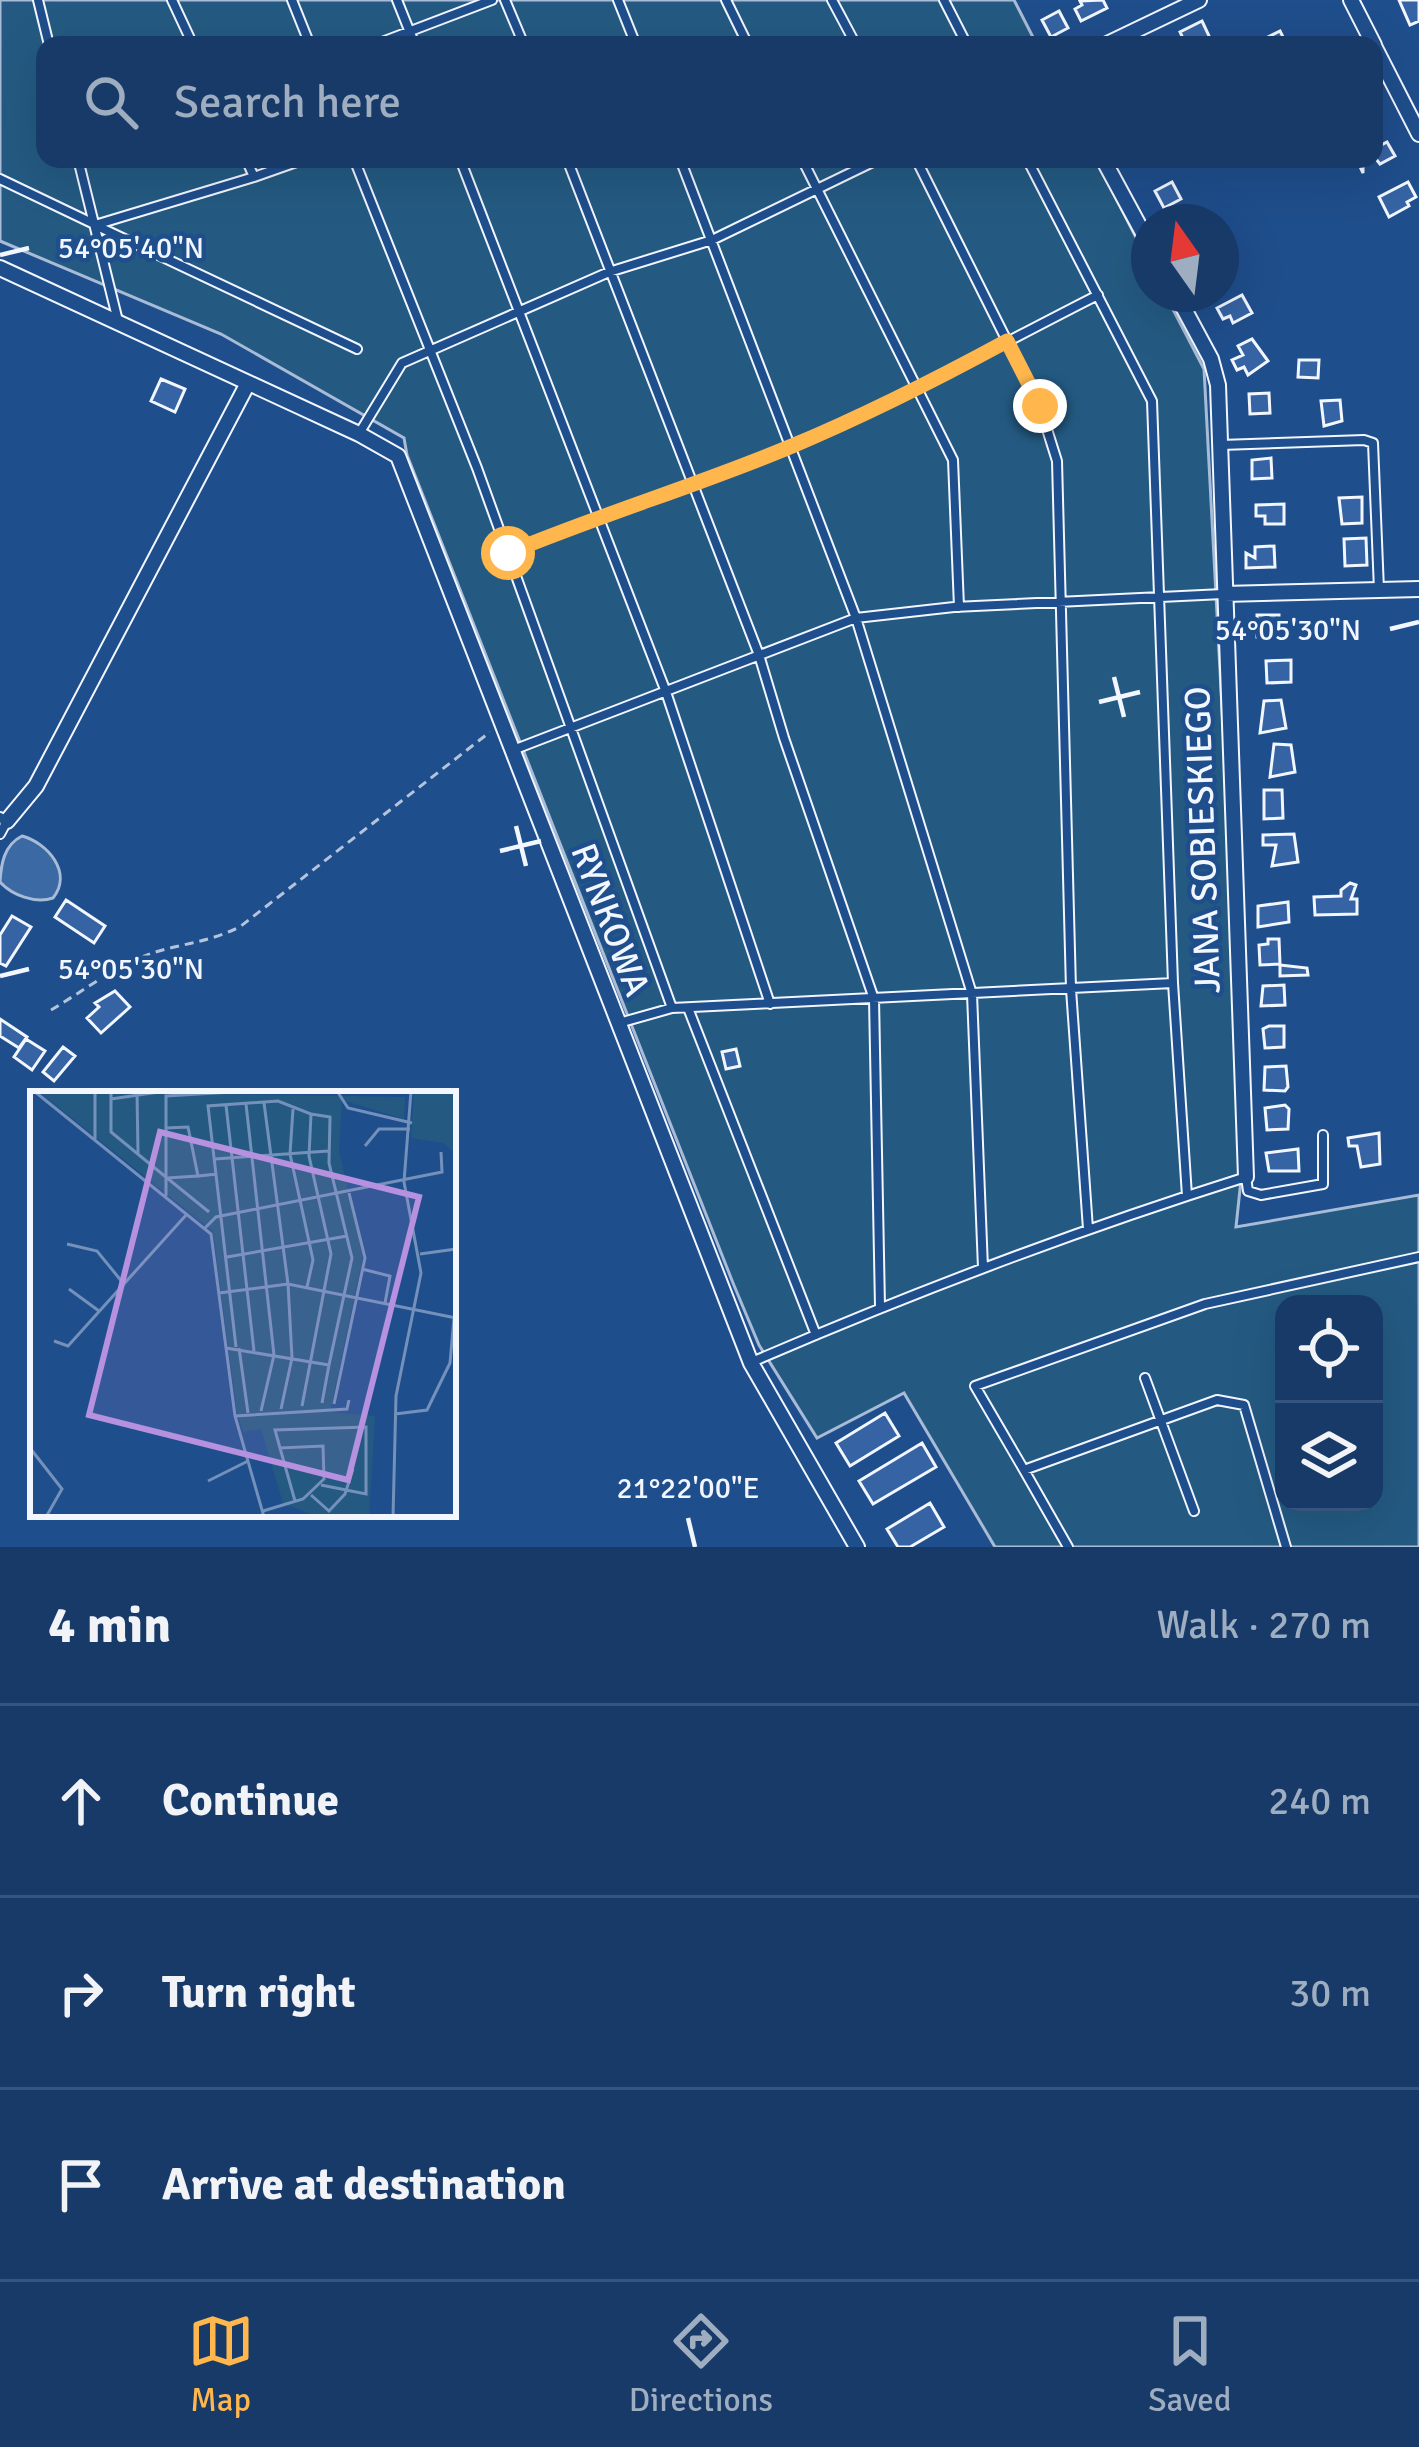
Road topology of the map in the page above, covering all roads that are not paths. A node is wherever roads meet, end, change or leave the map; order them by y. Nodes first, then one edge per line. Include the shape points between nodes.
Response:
1 (38, 0) edge
2 (172, 0) edge
3 (292, 0) edge
4 (397, 0) edge
5 (492, 0) edge
6 (505, 0) edge
7 (618, 0) edge
8 (726, 0) edge
9 (832, 0) edge
10 (944, 0) edge
11 (1199, 0) edge
12 (1351, 0) edge
13 (410, 31) junction
14 (47, 36) edge
15 (189, 36) edge
16 (306, 36) edge
17 (397, 36) edge
18 (412, 36) edge
19 (520, 36) edge
20 (632, 36) edge
21 (744, 36) edge
22 (851, 36) edge
23 (962, 36) edge
24 (1124, 36) edge
25 (1369, 36) edge
26 (1383, 63) edge
27 (1419, 134) edge
28 (80, 168) edge
29 (250, 168) edge
30 (280, 168) edge
31 (358, 168) edge
32 (464, 168) edge
33 (570, 168) edge
34 (684, 168) edge
35 (806, 168) edge
36 (860, 168) edge
37 (920, 168) edge
38 (1032, 168) edge
39 (1108, 168) edge
40 (254, 177) junction
41 (0, 179) edge
42 (817, 189) junction
43 (1131, 211) edge
44 (95, 225) junction
45 (712, 240) junction
46 (0, 268) edge
47 (609, 272) junction
48 (1098, 296) junction
49 (521, 311) junction
50 (1185, 312) edge
51 (119, 324) junction
52 (1007, 341) junction
53 (357, 349) dead end
54 (430, 351) junction
55 (248, 383) junction
56 (916, 390) junction
57 (359, 434) junction
58 (791, 446) junction
59 (1220, 446) junction
60 (691, 484) junction
61 (596, 516) junction
62 (508, 553) junction
63 (1419, 589) edge
64 (1379, 590) junction
65 (1224, 594) junction
66 (1161, 597) junction
67 (1058, 602) junction
68 (959, 607) junction
69 (856, 618) junction
70 (759, 655) junction
71 (665, 692) junction
72 (572, 728) junction
73 (512, 750) junction
74 (2, 824) edge
75 (1173, 983) junction
76 (1071, 989) junction
77 (972, 994) junction
78 (874, 998) junction
79 (770, 1004) junction
80 (688, 1007) junction
81 (671, 1008) junction
82 (618, 1024) junction
83 (1322, 1135) dead end
84 (1246, 1177) junction
85 (1187, 1196) junction
86 (1088, 1229) junction
87 (1419, 1257) edge
88 (983, 1268) junction
89 (880, 1307) junction
90 (816, 1335) junction
91 (751, 1363) junction
92 (1145, 1378) dead end
93 (1162, 1420) junction
94 (1024, 1470) junction
95 (1194, 1511) dead end
96 (857, 1547) edge
97 (1068, 1547) edge
98 (1286, 1547) edge

1 - 14 lane
2 - 15 lane
3 - 16 lane
4 - 13 lane
5 - 13 lane
6 - 19 lane
7 - 20 lane
8 - 21 lane
9 - 22 lane
10 - 23 lane
11 - 24 street
12 - 25 street
13 - 17 lane
13 - 18 lane
26 - 27 street
28 - 44 lane
29 - 40 lane
30 - 40 lane
31 - 54 lane
32 - 49 lane
33 - 47 lane
34 - 45 lane
35 - 42 lane
36 - 42 lane
37 - 52 lane
38 - 48 lane
39 - 43 street
40 - 44 lane
41 - 44 lane
42 - 45 lane
42 - 56 lane
44 - 51 lane
44 - 53 lane
45 - 47 lane
45 - 58 lane
46 - 51 street, RYNKOWA
47 - 49 lane
47 - 60 lane
48 - 52 lane
48 - 66 lane via 1152,400
49 - 54 lane
49 - 61 lane
50 - 59 street, JANA SOBIESKIEGO via 1214,368
51 - 55 street, RYNKOWA
52 - 56 lane
52 - 67 lane via 1057,461
54 - 57 lane via 402,363
54 - 62 lane
55 - 57 street, RYNKOWA
55 - 74 street via 36,786
56 - 58 lane
56 - 68 lane via 952,460
57 - 73 street, RYNKOWA via 398,456
58 - 60 lane
58 - 69 lane
59 - 64 lane via 1373,443
59 - 65 street, JANA SOBIESKIEGO
60 - 61 lane
60 - 70 lane
61 - 62 lane
61 - 71 lane
62 - 72 lane
63 - 64 street
64 - 65 street
65 - 66 lane
65 - 84 street, JANA SOBIESKIEGO
66 - 67 lane
66 - 75 lane
67 - 68 lane
67 - 76 lane
68 - 69 lane
69 - 70 lane
69 - 77 lane
70 - 71 lane
70 - 78 lane
71 - 72 lane
71 - 79 lane
72 - 73 lane
72 - 81 lane
73 - 82 street, RYNKOWA
75 - 76 lane
75 - 85 lane
76 - 77 lane
76 - 86 lane
77 - 78 lane
77 - 88 lane
78 - 79 lane
78 - 89 lane
79 - 80 lane
80 - 81 lane
80 - 90 lane
81 - 82 lane
82 - 91 street, RYNKOWA
83 - 84 lane via 1323,1184 1261,1196 1248,1191
84 - 85 lane
85 - 86 lane
86 - 88 lane
87 - 94 lane via 1205,1304 975,1387
88 - 89 lane
89 - 90 lane
90 - 91 lane
91 - 96 street, RYNKOWA
92 - 93 lane
93 - 94 lane
93 - 95 lane
93 - 98 lane via 1217,1400 1244,1405
94 - 97 lane

